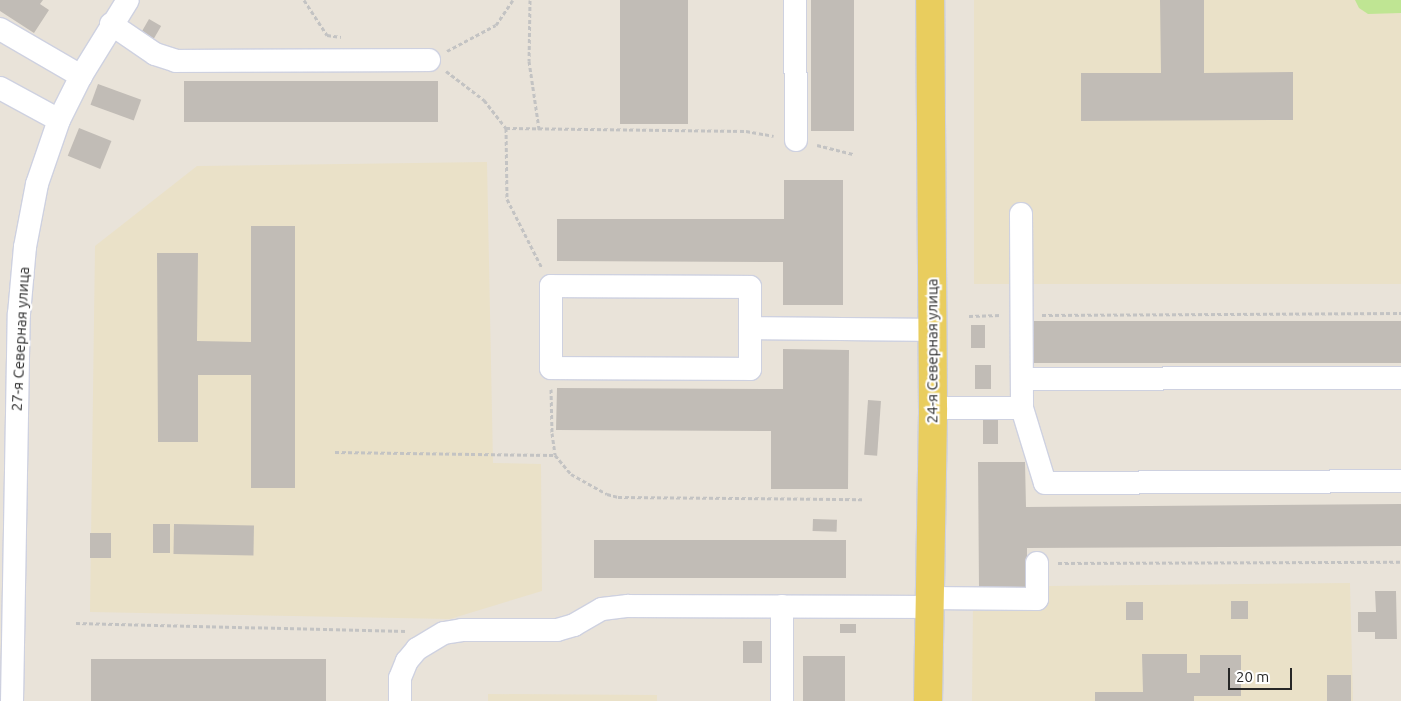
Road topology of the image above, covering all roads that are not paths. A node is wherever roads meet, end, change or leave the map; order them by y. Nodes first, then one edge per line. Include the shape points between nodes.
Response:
1 (128, 0) edge
2 (795, 0) edge
3 (930, 0) edge
4 (112, 24) junction
5 (0, 29) edge
6 (429, 60) road end
7 (81, 76) junction
8 (0, 88) edge
9 (59, 120) junction
10 (796, 140) road end
11 (1021, 214) dead end
12 (9, 314) edge
13 (750, 328) junction
14 (932, 330) junction
15 (1401, 378) edge
16 (1022, 379) junction
17 (933, 408) junction
18 (1022, 408) junction
19 (1401, 480) edge
20 (1037, 563) road end
21 (929, 602) junction
22 (782, 606) junction
23 (6, 658) edge
24 (12, 701) edge
25 (400, 701) edge
26 (782, 701) edge
27 (928, 701) edge

1 - 4 street, 27-я Северная улица
2 - 10 street
3 - 14 main road, 24-я Северная улица
4 - 6 street via 155,54 176,61
4 - 7 street, 27-я Северная улица
5 - 7 street
7 - 9 street, 27-я Северная улица
8 - 9 street
9 - 12 street, 27-я Северная улица via 37,184
11 - 16 street
12 - 23 street, 27-я Северная улица
13 - 13 street via 750,287 551,286 551,368 750,369
13 - 14 street
14 - 17 main road, 24-я Северная улица
15 - 16 street
16 - 18 street
17 - 18 street
17 - 21 main road, 24-я Северная улица
18 - 19 street via 1045,483
20 - 21 street via 1037,599
21 - 22 street
21 - 27 main road, 24-я Северная улица
22 - 25 street via 614,606 557,630 462,630 441,634 407,660 400,678
22 - 26 street
23 - 24 street, 27-я Северная улица

